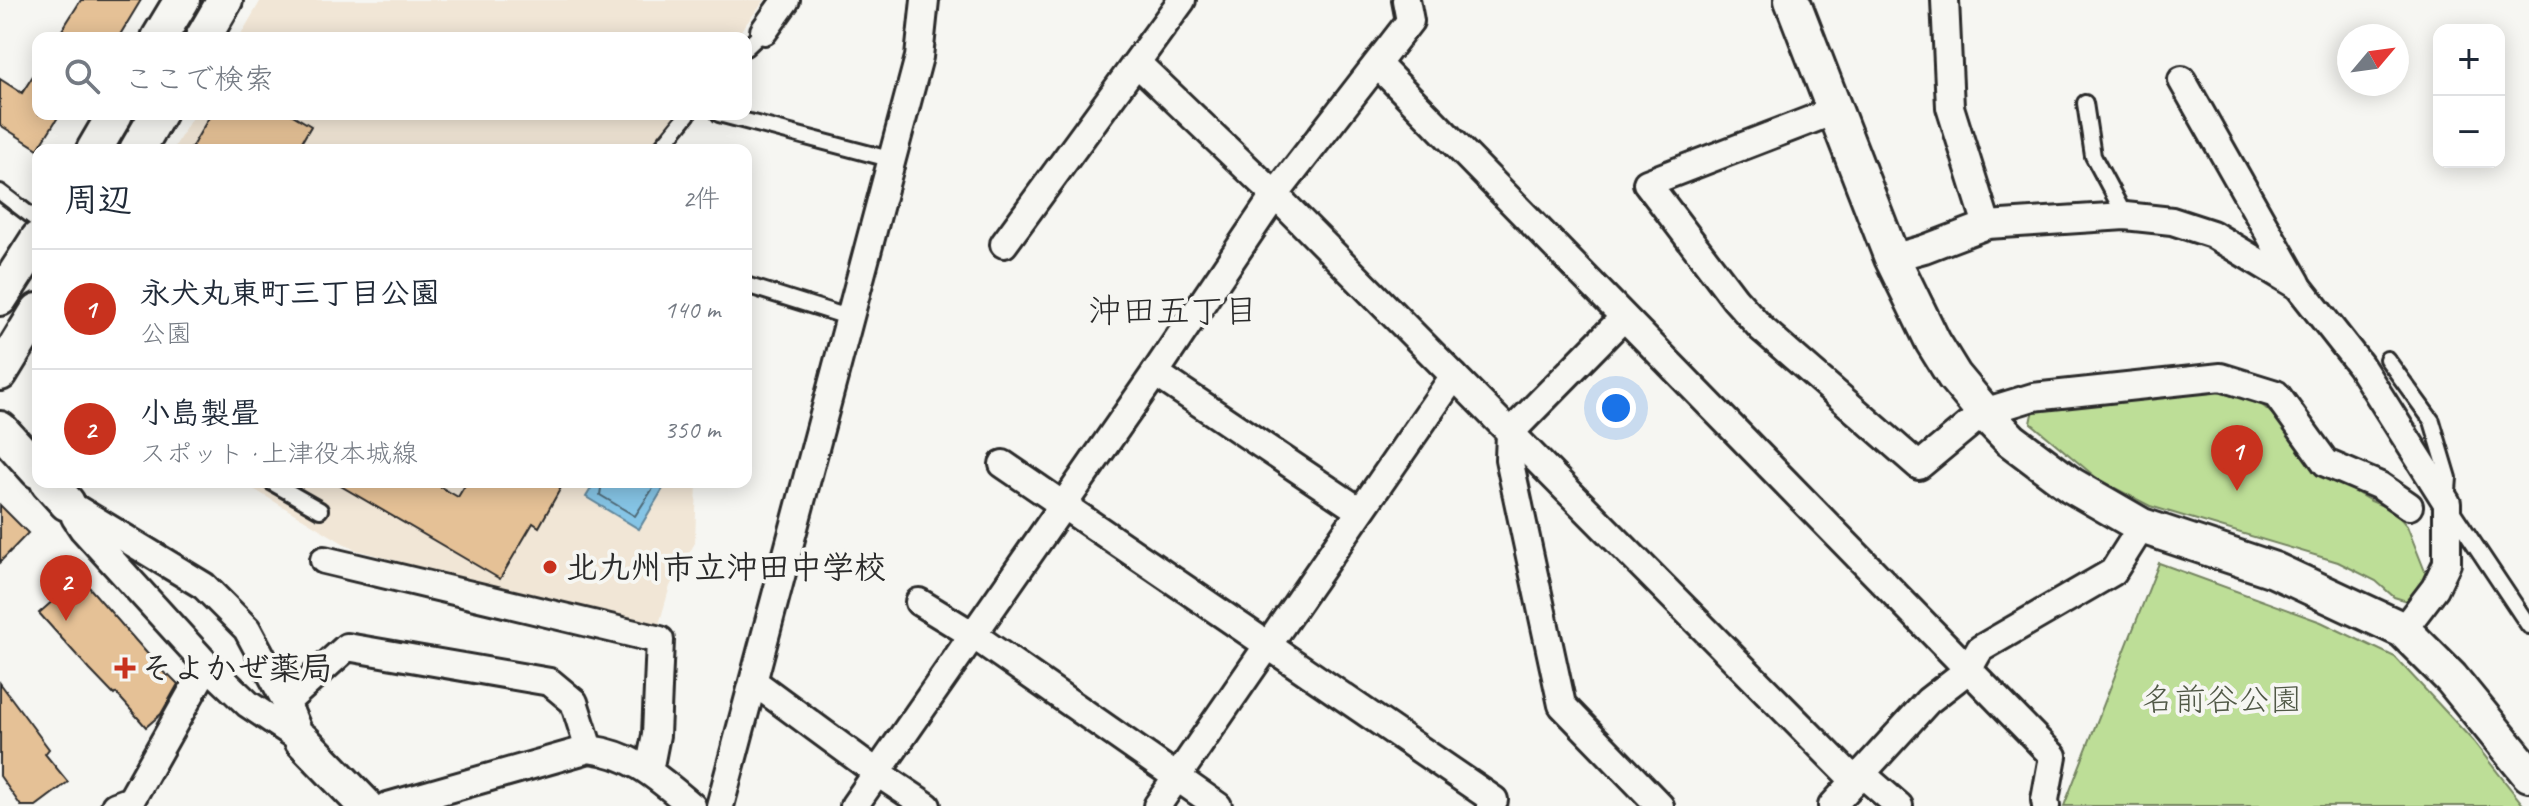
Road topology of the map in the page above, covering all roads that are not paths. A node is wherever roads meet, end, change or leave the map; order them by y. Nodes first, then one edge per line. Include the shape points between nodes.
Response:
1 (182, 0) edge
2 (225, 0) edge
3 (786, 0) edge
4 (925, 0) edge
5 (1182, 0) edge
6 (1406, 0) edge
7 (1792, 0) edge
8 (1945, 0) edge
9 (163, 32) edge
10 (206, 32) edge
11 (755, 39) edge
12 (1137, 63) junction
13 (1378, 65) junction
14 (2182, 80) dead end
15 (2085, 103) dead end
16 (1834, 111) junction
17 (112, 120) edge
18 (154, 120) edge
19 (683, 120) edge
20 (742, 120) edge
21 (98, 144) edge
22 (140, 144) edge
23 (664, 144) edge
24 (893, 160) junction
25 (0, 192) edge
26 (1275, 195) junction
27 (32, 216) edge
28 (2125, 216) junction
29 (1987, 225) junction
30 (1004, 244) dead end
31 (32, 248) edge
32 (1892, 258) junction
33 (2298, 286) junction
34 (752, 287) edge
35 (0, 298) edge
36 (851, 318) junction
37 (1623, 318) junction
38 (32, 321) edge
39 (2387, 359) dead end
40 (0, 373) edge
41 (1155, 373) junction
42 (1454, 376) junction
43 (1984, 412) junction
44 (0, 429) edge
45 (1510, 433) junction
46 (32, 464) edge
47 (1003, 464) dead end
48 (282, 488) edge
49 (58, 493) edge
50 (2447, 503) junction
51 (1062, 505) junction
52 (2409, 506) dead end
53 (320, 510) dead end
54 (1360, 511) junction
55 (2142, 526) junction
56 (324, 560) dead end
57 (919, 602) dead end
58 (2529, 626) edge
59 (2403, 630) junction
60 (973, 635) junction
61 (1267, 647) junction
62 (207, 665) junction
63 (1968, 670) junction
64 (754, 682) junction
65 (286, 702) junction
66 (302, 740) junction
67 (589, 749) junction
68 (649, 771) junction
69 (876, 772) junction
70 (2529, 774) edge
71 (1858, 776) junction
72 (1177, 778) junction
73 (115, 806) edge
74 (366, 806) edge
75 (388, 806) edge
76 (692, 806) edge
77 (720, 806) edge
78 (854, 806) edge
79 (927, 806) edge
80 (1157, 806) edge
81 (1218, 806) edge
82 (1490, 806) edge
83 (1660, 806) edge
84 (1832, 806) edge
85 (1899, 806) edge
86 (2046, 806) edge

1 - 9 street
2 - 10 street
3 - 11 street
4 - 24 street via 919,57
5 - 12 street
6 - 13 street via 1410,21
7 - 16 street
8 - 29 street via 1950,107
12 - 26 street
12 - 30 street
13 - 26 street
13 - 37 street
14 - 33 street
15 - 28 lane via 2093,156
16 - 32 street
16 - 43 street via 1647,183 1762,329 1919,466
17 - 21 street
18 - 22 street
19 - 23 lane
20 - 24 lane
24 - 36 street
25 - 27 lane
26 - 41 street
26 - 42 street
28 - 29 street
28 - 33 street via 2172,221 2212,234
29 - 32 street
31 - 35 street
32 - 43 street via 1933,342
33 - 50 street via 2360,365
34 - 36 lane
36 - 64 street
37 - 45 street
37 - 63 street
38 - 40 street
39 - 50 lane via 2432,421 2449,478
41 - 51 street
41 - 54 street
42 - 45 street
42 - 54 street
43 - 52 street via 2033,397 2221,377 2276,394 2326,463 2380,486
43 - 55 street via 2011,440 2071,485
44 - 46 street
45 - 71 street
45 - 83 street via 1509,459 1562,705
47 - 51 street
48 - 53 lane
49 - 62 street via 83,529
49 - 65 street via 204,586 247,629
50 - 58 lane
50 - 59 street via 2447,563
51 - 60 street
51 - 61 street
54 - 61 street
55 - 59 street via 2274,570
55 - 63 street via 2113,572 1980,649
56 - 68 street via 660,640
57 - 60 street
59 - 70 street via 2451,678
60 - 69 street
60 - 72 street
61 - 72 street
61 - 82 street via 1494,800
62 - 66 street via 248,704
62 - 73 street via 131,800
63 - 71 street via 1928,701
63 - 86 street via 2053,756
64 - 69 street
64 - 77 street
65 - 66 street
65 - 67 street via 347,647 550,682 574,702
66 - 74 street
67 - 68 street via 613,752
67 - 75 street
68 - 76 street
69 - 78 street
69 - 79 street
71 - 84 street
71 - 85 street
72 - 80 street
72 - 81 street

